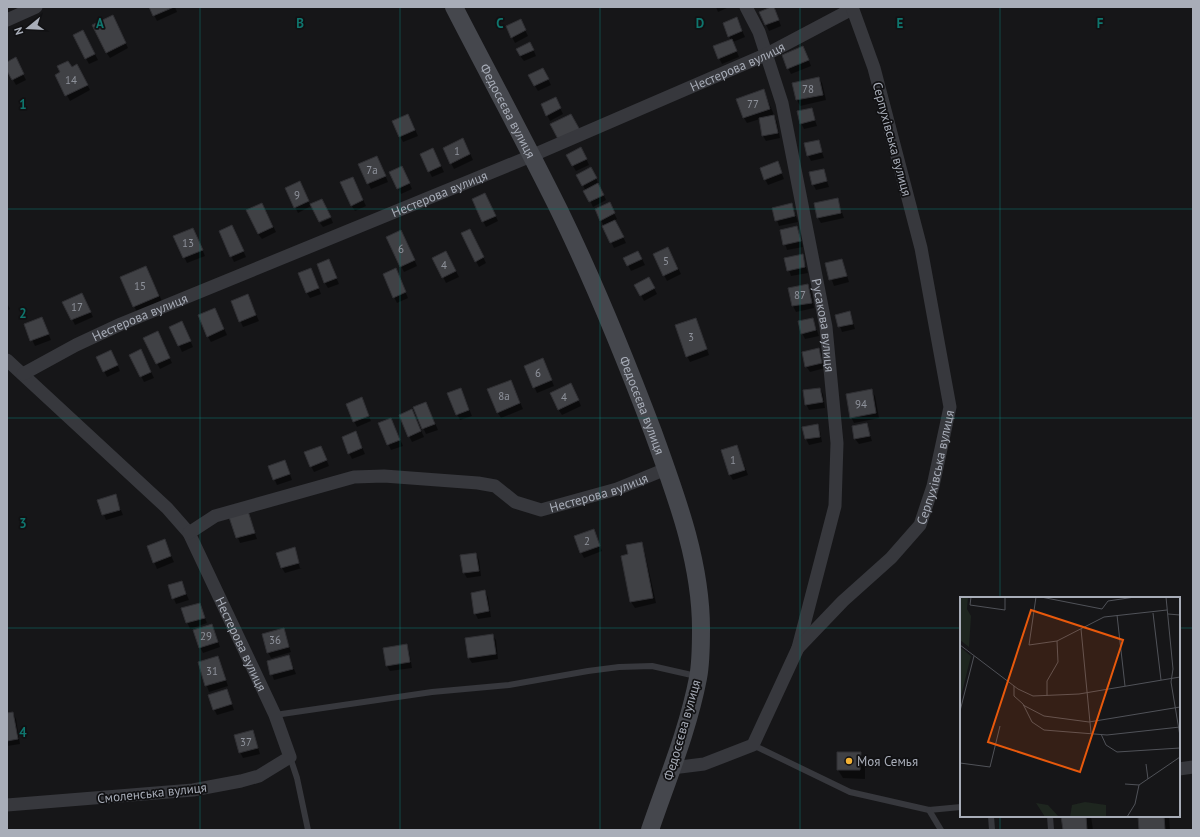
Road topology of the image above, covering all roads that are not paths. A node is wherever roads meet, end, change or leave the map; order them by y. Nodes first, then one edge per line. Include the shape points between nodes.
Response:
1 (36, 7) edge
2 (454, 7) edge
3 (746, 7) edge
4 (852, 8) edge
5 (7, 20) edge
6 (767, 54) junction
7 (531, 156) junction
8 (7, 360) edge
9 (23, 374) junction
10 (666, 469) junction
11 (189, 533) junction
12 (798, 648) junction
13 (698, 676) junction
14 (275, 715) junction
15 (753, 745) junction
16 (290, 757) junction
17 (1193, 767) edge
18 (672, 768) junction
19 (1180, 769) edge
20 (7, 805) edge
21 (960, 807) edge
22 (928, 810) junction
23 (991, 817) edge
24 (1050, 817) edge
25 (308, 830) edge
26 (650, 830) edge
27 (941, 830) edge
28 (992, 830) edge
29 (1051, 830) edge

1 - 5 street
2 - 7 main road, Федосєєва вулиця
3 - 6 street, Русакова вулиця
4 - 6 street, Нестерова вулиця
4 - 12 street, Серпухівська вулиця via 874,68 921,248 950,407 933,486 920,525 891,558 843,601
6 - 7 street, Нестерова вулиця
6 - 12 street, Русакова вулиця via 782,103 826,327 837,443 835,506
7 - 9 street, Нестерова вулиця via 121,324
7 - 10 main road, Федосєєва вулиця via 595,288 631,374
8 - 9 street, Нестерова вулиця
9 - 11 street, Нестерова вулиця via 167,508
10 - 11 street, Нестерова вулиця via 616,489 541,510 515,502 495,486 384,476 354,477 214,516
10 - 13 main road, Федосєєва вулиця via 691,548 700,589
11 - 14 street, Нестерова вулиця
12 - 15 street, Серпухівська вулиця
13 - 14 lane via 652,666 620,667 509,685 432,692
13 - 18 main road, Федосєєва вулиця
14 - 16 street, Нестерова вулиця
15 - 18 street via 704,764
15 - 22 lane via 850,792
16 - 20 street, Смоленська вулиця via 259,776 193,790
16 - 25 lane
17 - 19 street
18 - 26 main road, Федосєєва вулиця
21 - 22 lane
22 - 27 lane
23 - 28 lane
24 - 29 lane

